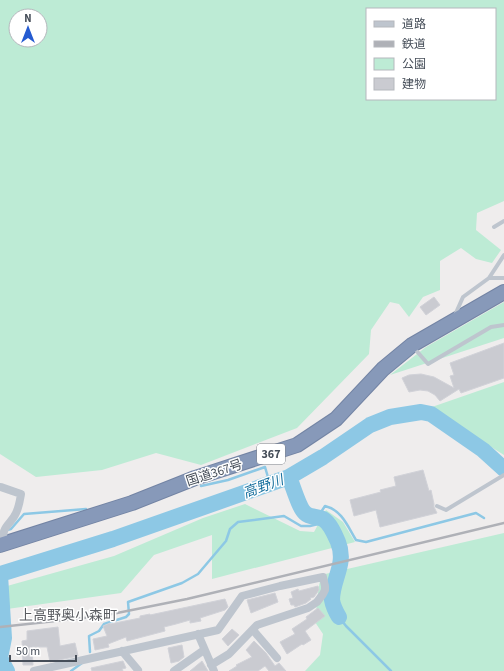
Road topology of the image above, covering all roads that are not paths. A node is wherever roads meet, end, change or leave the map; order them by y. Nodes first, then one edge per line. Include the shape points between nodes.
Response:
1 (504, 221) edge
2 (494, 227) dead end
3 (504, 255) edge
4 (489, 278) junction
5 (504, 278) edge
6 (504, 292) edge
7 (451, 322) junction
8 (504, 325) edge
9 (412, 345) junction
10 (504, 475) edge
11 (1, 487) edge
12 (437, 506) dead end
13 (2, 544) edge
14 (253, 630) junction
15 (198, 634) junction
16 (204, 650) junction
17 (122, 651) junction
18 (278, 658) dead end
19 (212, 668) edge
20 (138, 670) dead end
21 (34, 671) edge
22 (174, 671) edge

1 - 2 lane
3 - 4 lane
4 - 5 lane
4 - 7 lane via 463,297
6 - 7 highway, 国道367号 / 367
7 - 9 highway, 国道367号 / 367
8 - 9 lane via 491,327 428,364
9 - 13 highway, 国道367号 / 367 via 383,369 336,419 297,445 195,478 132,503
10 - 12 lane via 446,510
11 - 13 street via 21,494 16,514 6,526
14 - 15 street via 257,625 308,608 317,602 325,590 323,577 242,596 218,630
14 - 18 street
14 - 19 street
15 - 16 street
15 - 17 street
16 - 19 street
16 - 22 street
17 - 20 street
17 - 21 street

